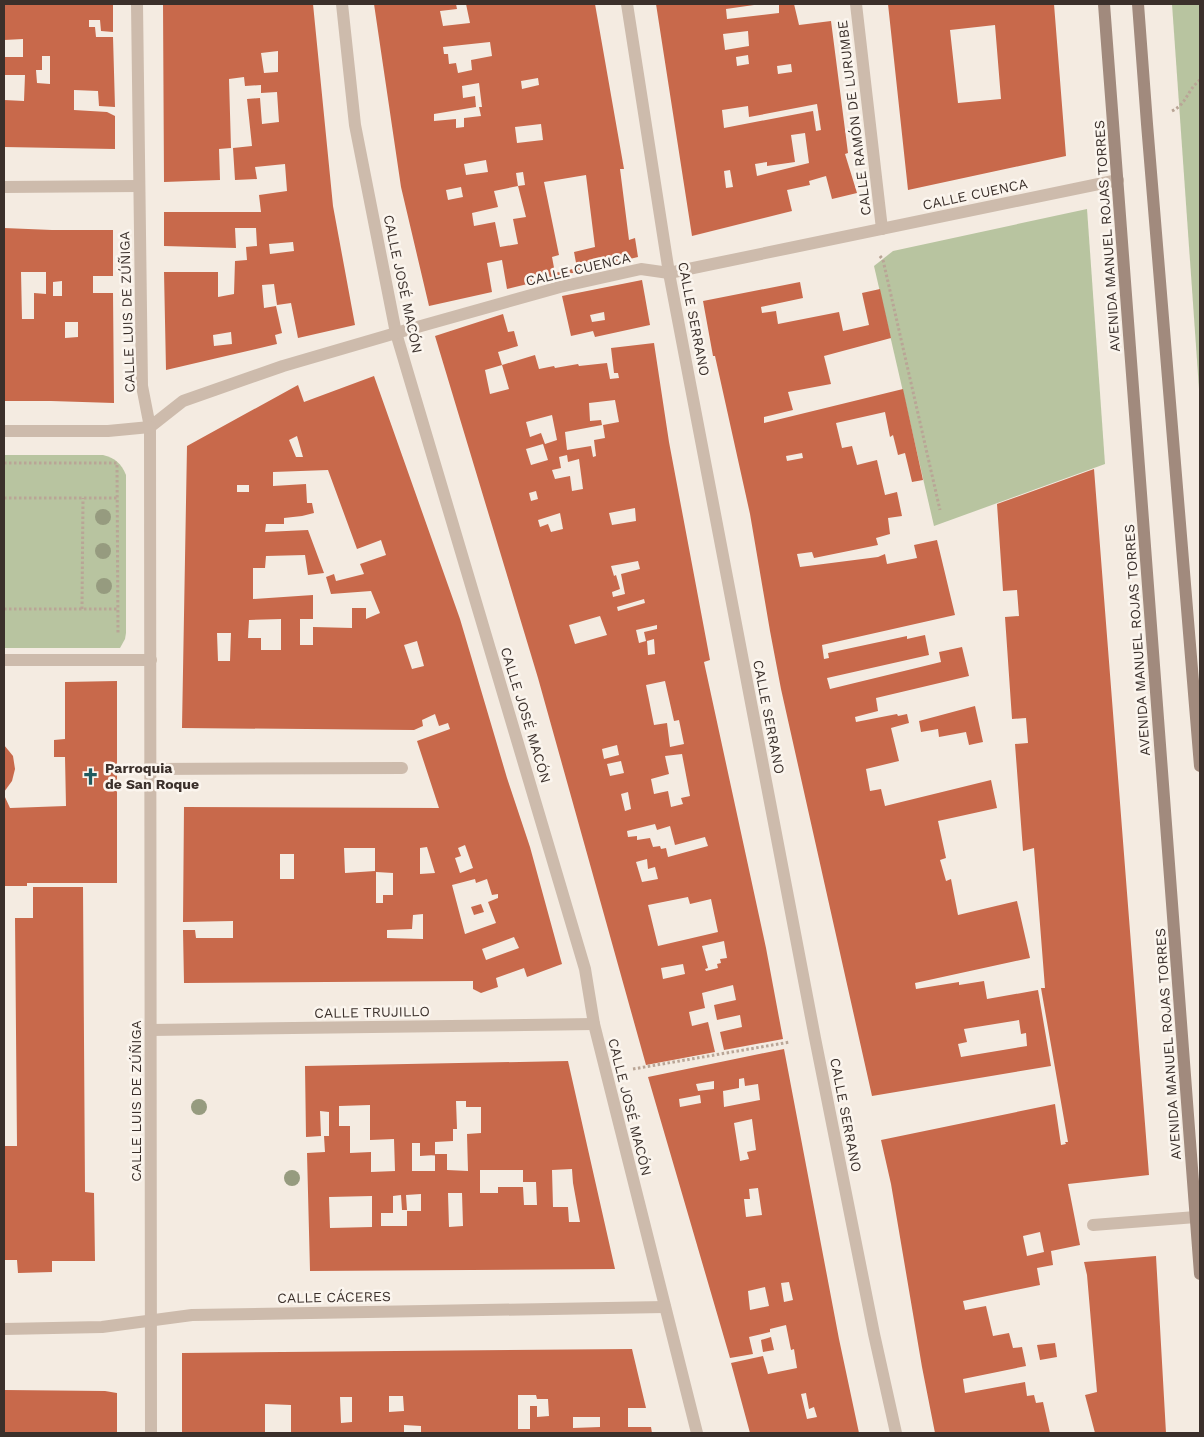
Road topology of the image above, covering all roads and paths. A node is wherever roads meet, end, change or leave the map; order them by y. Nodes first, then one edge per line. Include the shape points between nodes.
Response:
1 (137, 4) edge
2 (342, 4) edge
3 (627, 4) edge
4 (856, 4) edge
5 (1104, 4) edge
6 (1138, 4) edge
7 (1200, 80) edge
8 (1146, 124) junction
9 (1118, 180) junction
10 (140, 186) junction
11 (4, 187) edge
12 (882, 229) junction
13 (865, 232) junction
14 (669, 273) junction
15 (396, 333) junction
16 (150, 427) junction
17 (4, 431) edge
18 (4, 463) edge
19 (4, 498) edge
20 (83, 498) junction
21 (118, 498) junction
22 (940, 510) dead end
23 (4, 609) edge
24 (82, 609) junction
25 (118, 609) junction
26 (118, 642) dead end
27 (4, 660) edge
28 (151, 660) junction
29 (1200, 766) edge
30 (402, 768) dead end
31 (151, 769) junction
32 (594, 1024) junction
33 (151, 1030) junction
34 (815, 1038) junction
35 (606, 1073) junction
36 (1196, 1217) junction
37 (1093, 1225) dead end
38 (1200, 1274) edge
39 (665, 1307) junction
40 (151, 1320) junction
41 (4, 1329) edge
42 (151, 1433) edge
43 (696, 1433) edge
44 (896, 1433) edge

1 - 10 street, CALLE LUIS DE ZÚÑIGA
2 - 15 street, CALLE JOSÉ MACÓN via 355,124
3 - 14 street, CALLE SERRANO
4 - 12 street, CALLE RAMÓN DE LURUMBE
5 - 9 main road, AVENIDA MANUEL ROJAS TORRES
6 - 8 main road
7 - 8 path via 1181,107
8 - 29 main road
9 - 12 street, CALLE CUENCA
9 - 36 main road, AVENIDA MANUEL ROJAS TORRES
10 - 11 street
10 - 16 street, CALLE LUIS DE ZÚÑIGA via 142,386
12 - 13 street, CALLE CUENCA
13 - 14 street, CALLE CUENCA
13 - 22 path via 883,260
14 - 15 street, CALLE CUENCA via 641,269 560,287
14 - 34 street, CALLE SERRANO
15 - 16 street, CALLE CUENCA via 284,366 184,401
15 - 32 street, CALLE JOSÉ MACÓN via 569,912 585,968
16 - 17 street via 108,431
16 - 28 street, CALLE LUIS DE ZÚÑIGA
18 - 21 path via 117,463
19 - 20 path
20 - 21 path
20 - 24 path
21 - 25 path
23 - 24 path
24 - 25 path
25 - 26 path
27 - 28 street
28 - 31 street, CALLE LUIS DE ZÚÑIGA
30 - 31 street
31 - 33 street, CALLE LUIS DE ZÚÑIGA
32 - 33 street, CALLE TRUJILLO
32 - 35 street, CALLE JOSÉ MACÓN
33 - 40 street, CALLE LUIS DE ZÚÑIGA
34 - 35 path
34 - 44 street, CALLE SERRANO
35 - 39 street, CALLE JOSÉ MACÓN
36 - 37 street
36 - 38 main road, AVENIDA MANUEL ROJAS TORRES
39 - 40 street, CALLE CÁCERES via 192,1315
39 - 43 street, CALLE JOSÉ MACÓN
40 - 41 street, CALLE CÁCERES via 102,1327
40 - 42 street, CALLE LUIS DE ZÚÑIGA

